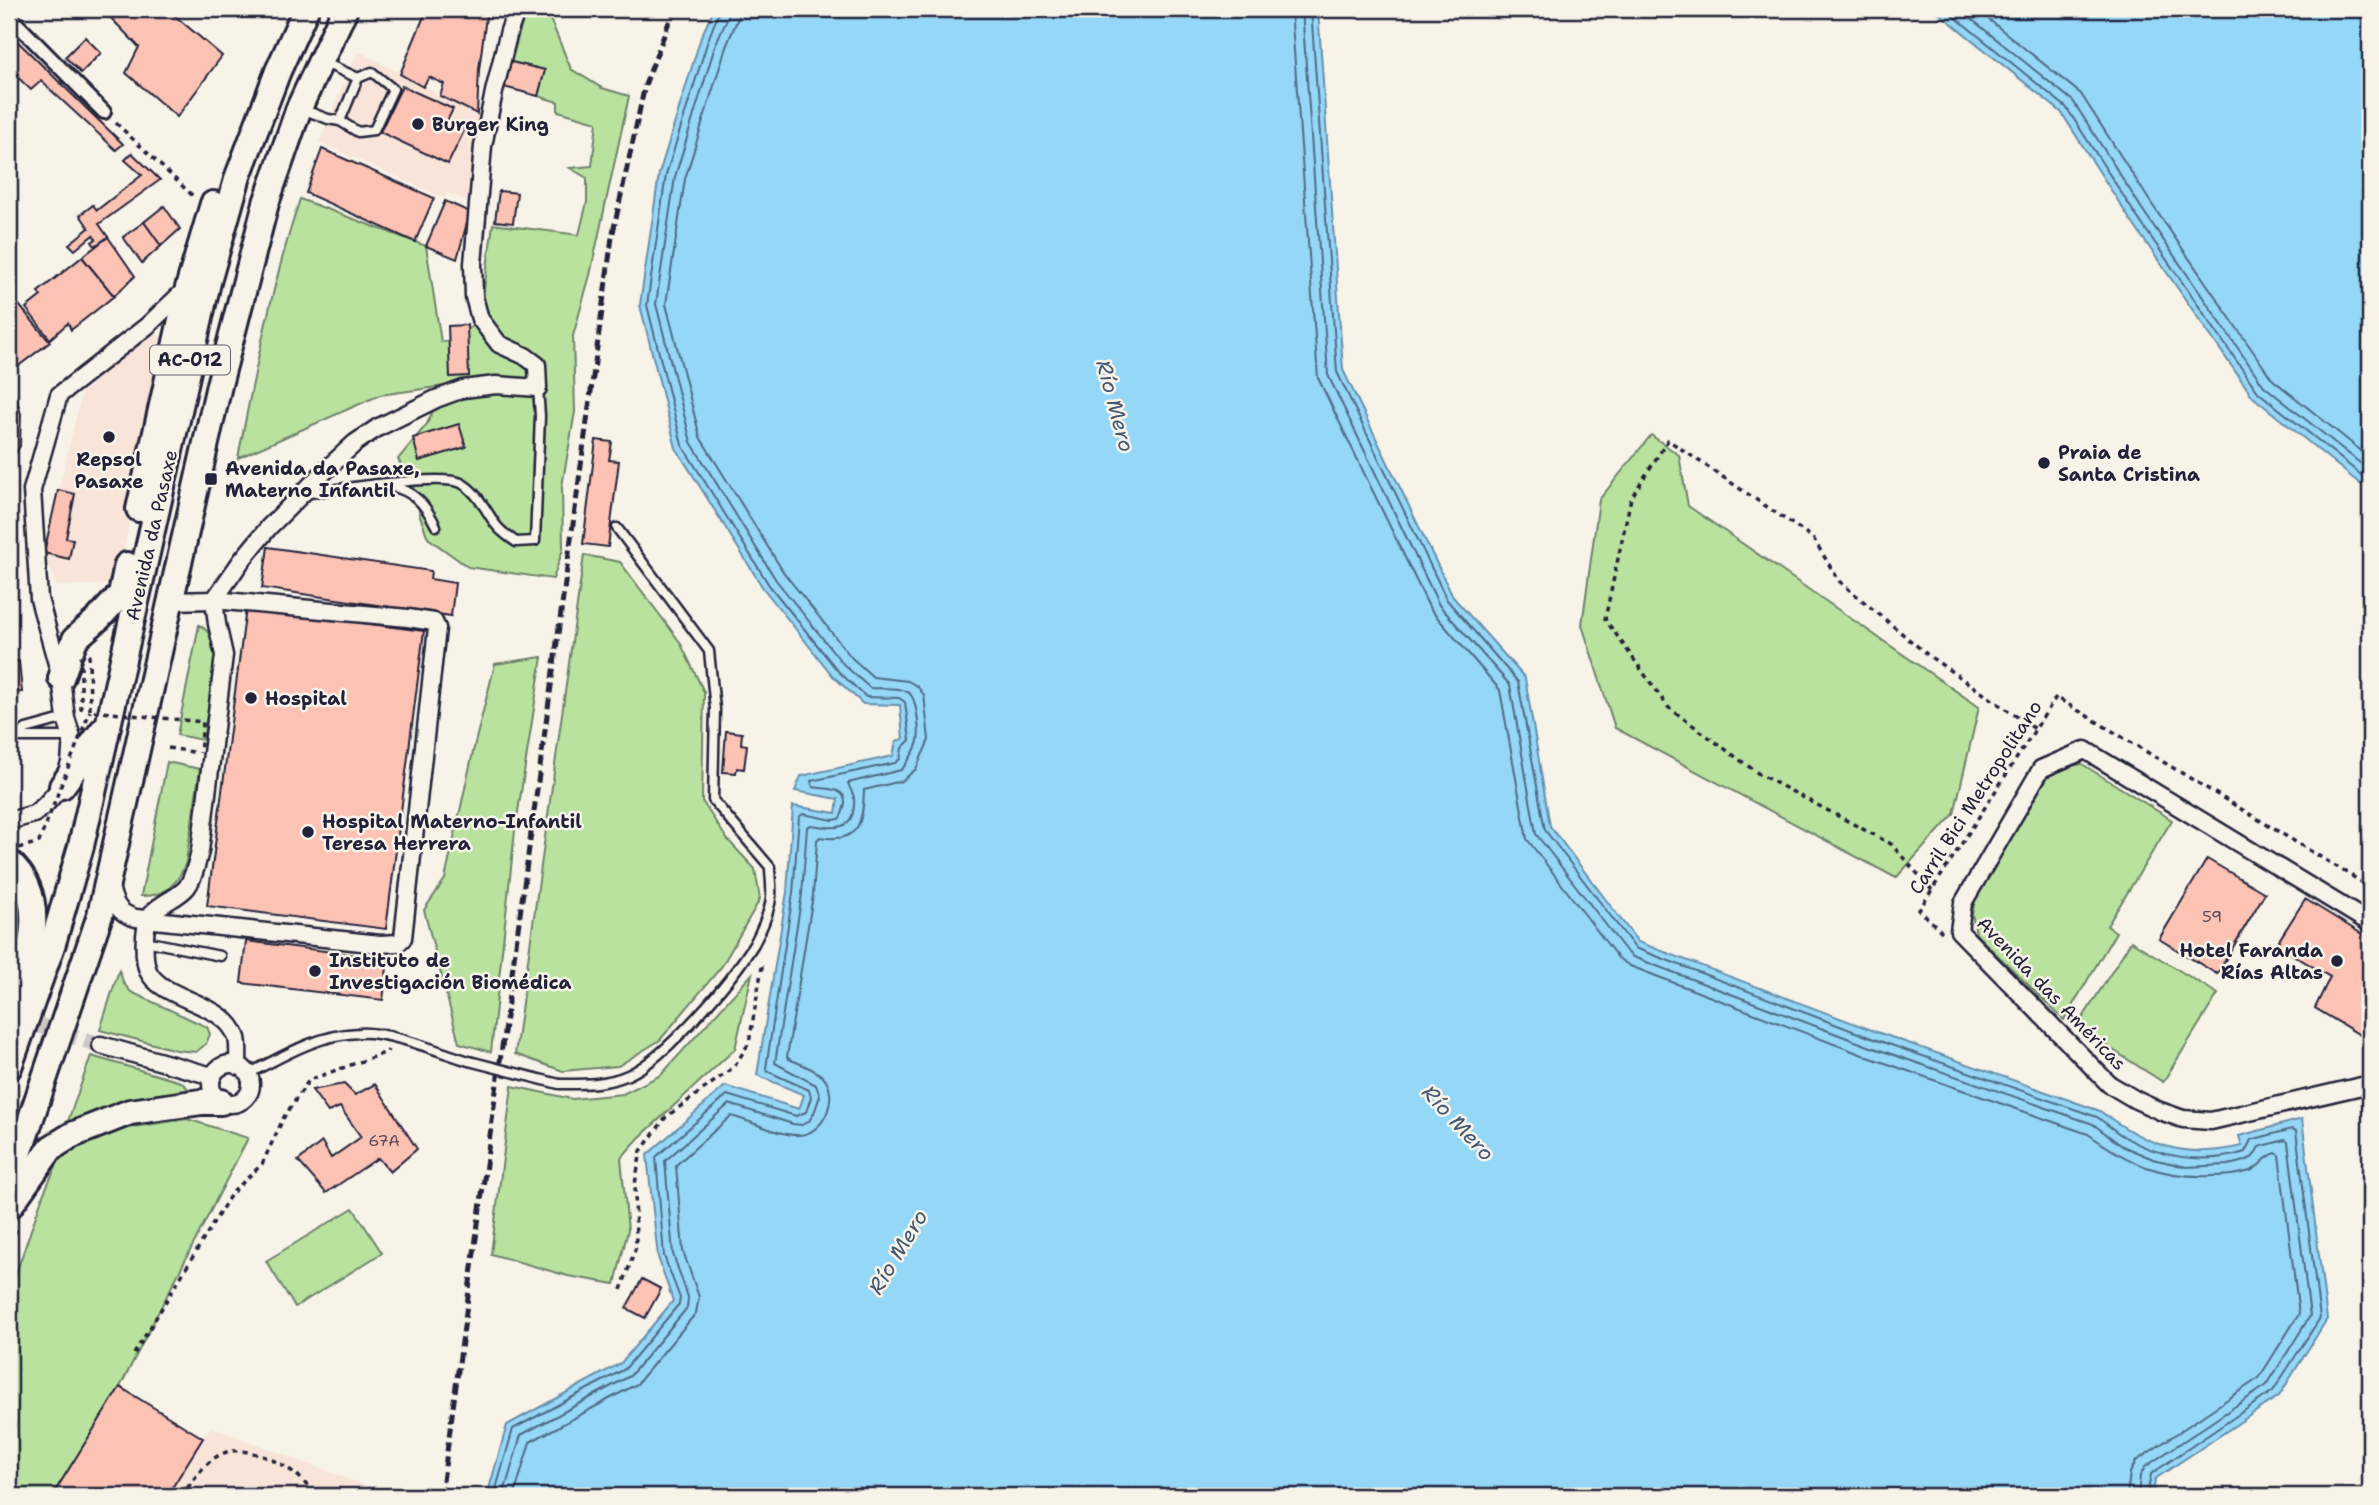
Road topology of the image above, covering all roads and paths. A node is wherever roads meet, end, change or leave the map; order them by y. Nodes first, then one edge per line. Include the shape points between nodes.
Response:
1 (289, 9) edge
2 (306, 9) edge
3 (345, 9) edge
4 (517, 9) edge
5 (9, 16) edge
6 (320, 60) junction
7 (358, 78) junction
8 (299, 108) junction
9 (104, 112) joint
10 (340, 121) junction
11 (210, 212) junction
12 (188, 288) junction
13 (538, 388) junction
14 (385, 485) junction
15 (301, 495) junction
16 (436, 526) dead end
17 (617, 528) dead end
18 (214, 600) junction
19 (170, 601) junction
20 (61, 678) junction
21 (81, 710) dead end
22 (99, 717) junction
23 (69, 727) junction
24 (2035, 729) junction
25 (168, 748) dead end
26 (81, 761) junction
27 (62, 786) junction
28 (94, 786) junction
29 (9, 821) edge
30 (9, 851) edge
31 (9, 862) edge
32 (109, 875) junction
33 (2370, 887) edge
34 (1932, 890) junction
35 (149, 920) junction
36 (2370, 923) edge
37 (1946, 935) dead end
38 (145, 941) junction
39 (755, 943) junction
40 (220, 956) dead end
41 (9, 1028) edge
42 (392, 1038) junction
43 (101, 1045) tunnel mouth
44 (9, 1067) edge
45 (243, 1070) junction
46 (212, 1076) junction
47 (2370, 1084) edge
48 (221, 1102) junction
49 (9, 1183) edge
50 (9, 1207) edge
51 (621, 1290) dead end
52 (134, 1354) dead end
53 (182, 1496) edge
54 (312, 1496) edge

1 - 11 main road via 229,151
2 - 22 main road, Avenida da Pasaxe / AC-012 via 238,176
3 - 6 main road, Avenida da Pasaxe / AC-012
4 - 13 street via 483,146 474,297 480,319 499,344 537,365
5 - 9 street
6 - 7 lane
6 - 8 main road, Avenida da Pasaxe / AC-012
7 - 10 lane
7 - 10 lane via 372,72 393,89 374,130 358,132
8 - 10 lane
8 - 19 main road, Avenida da Pasaxe / AC-012 via 259,229
9 - 11 path
11 - 12 main road
12 - 20 main road via 121,594 75,639
12 - 20 street via 59,396 32,490 39,599
13 - 14 lane via 535,541 516,542 497,527 486,507 461,483 439,479
13 - 15 street via 496,385 463,389 436,400 355,443
14 - 15 lane
14 - 16 lane via 407,490 429,511
15 - 18 street via 269,527
17 - 39 lane via 709,651 715,709 713,800 771,867 770,902
18 - 19 street, Avenida da Pasaxe
18 - 35 street via 224,654 200,851 185,889
18 - 35 street, Avenida da Pasaxe via 434,622 437,628 403,938 398,943 380,944
19 - 32 main road, Avenida da Pasaxe / AC-012
20 - 23 street
21 - 22 path, bridge via 81,657 89,656
22 - 25 path, bridge via 202,722 200,753
22 - 26 main road
22 - 28 main road, Avenida da Pasaxe
22 - 30 path, bridge via 39,842
23 - 23 lane via 26,729 17,737
23 - 26 main road
23 - 27 street via 70,762
24 - 33 path, Carril Bici Metropolitano via 2056,697
24 - 34 path, Carril Bici Metropolitano
24 - 34 path via 1929,656 1839,581 1813,538 1668,440 1631,498 1605,619 1668,707 1759,774 1891,844
26 - 27 main road
26 - 28 main road
27 - 29 street via 34,814
28 - 44 main road, Avenida da Pasaxe via 53,943
31 - 41 main road via 28,885 34,917
32 - 35 street, Avenida da Pasaxe via 117,908 130,917
32 - 49 main road, Avenida da Pasaxe / AC-012 via 100,915
34 - 37 path, Carril Bici Metropolitano via 1919,910
35 - 38 street
36 - 47 street, Avenida das Américas via 2085,750 2041,769 1963,902 1959,931 2109,1084 2160,1111 2211,1121
38 - 40 lane
38 - 45 street via 149,971 159,983 224,1019 237,1038
39 - 42 lane, bridge via 662,1053 612,1081 559,1084
39 - 51 path via 762,967 749,1043 734,1067 666,1117 641,1152 635,1184 636,1247
42 - 45 lane via 361,1032 334,1036
42 - 52 path via 387,1052 309,1080 284,1117 262,1164 231,1194
43 - 46 street
45 - 46 street via 226,1064
45 - 48 street via 251,1087 245,1099 234,1104
46 - 48 street via 212,1094
48 - 50 main road via 130,1112 72,1135 51,1148
53 - 54 path via 221,1454 233,1450 256,1453 290,1469 306,1483

